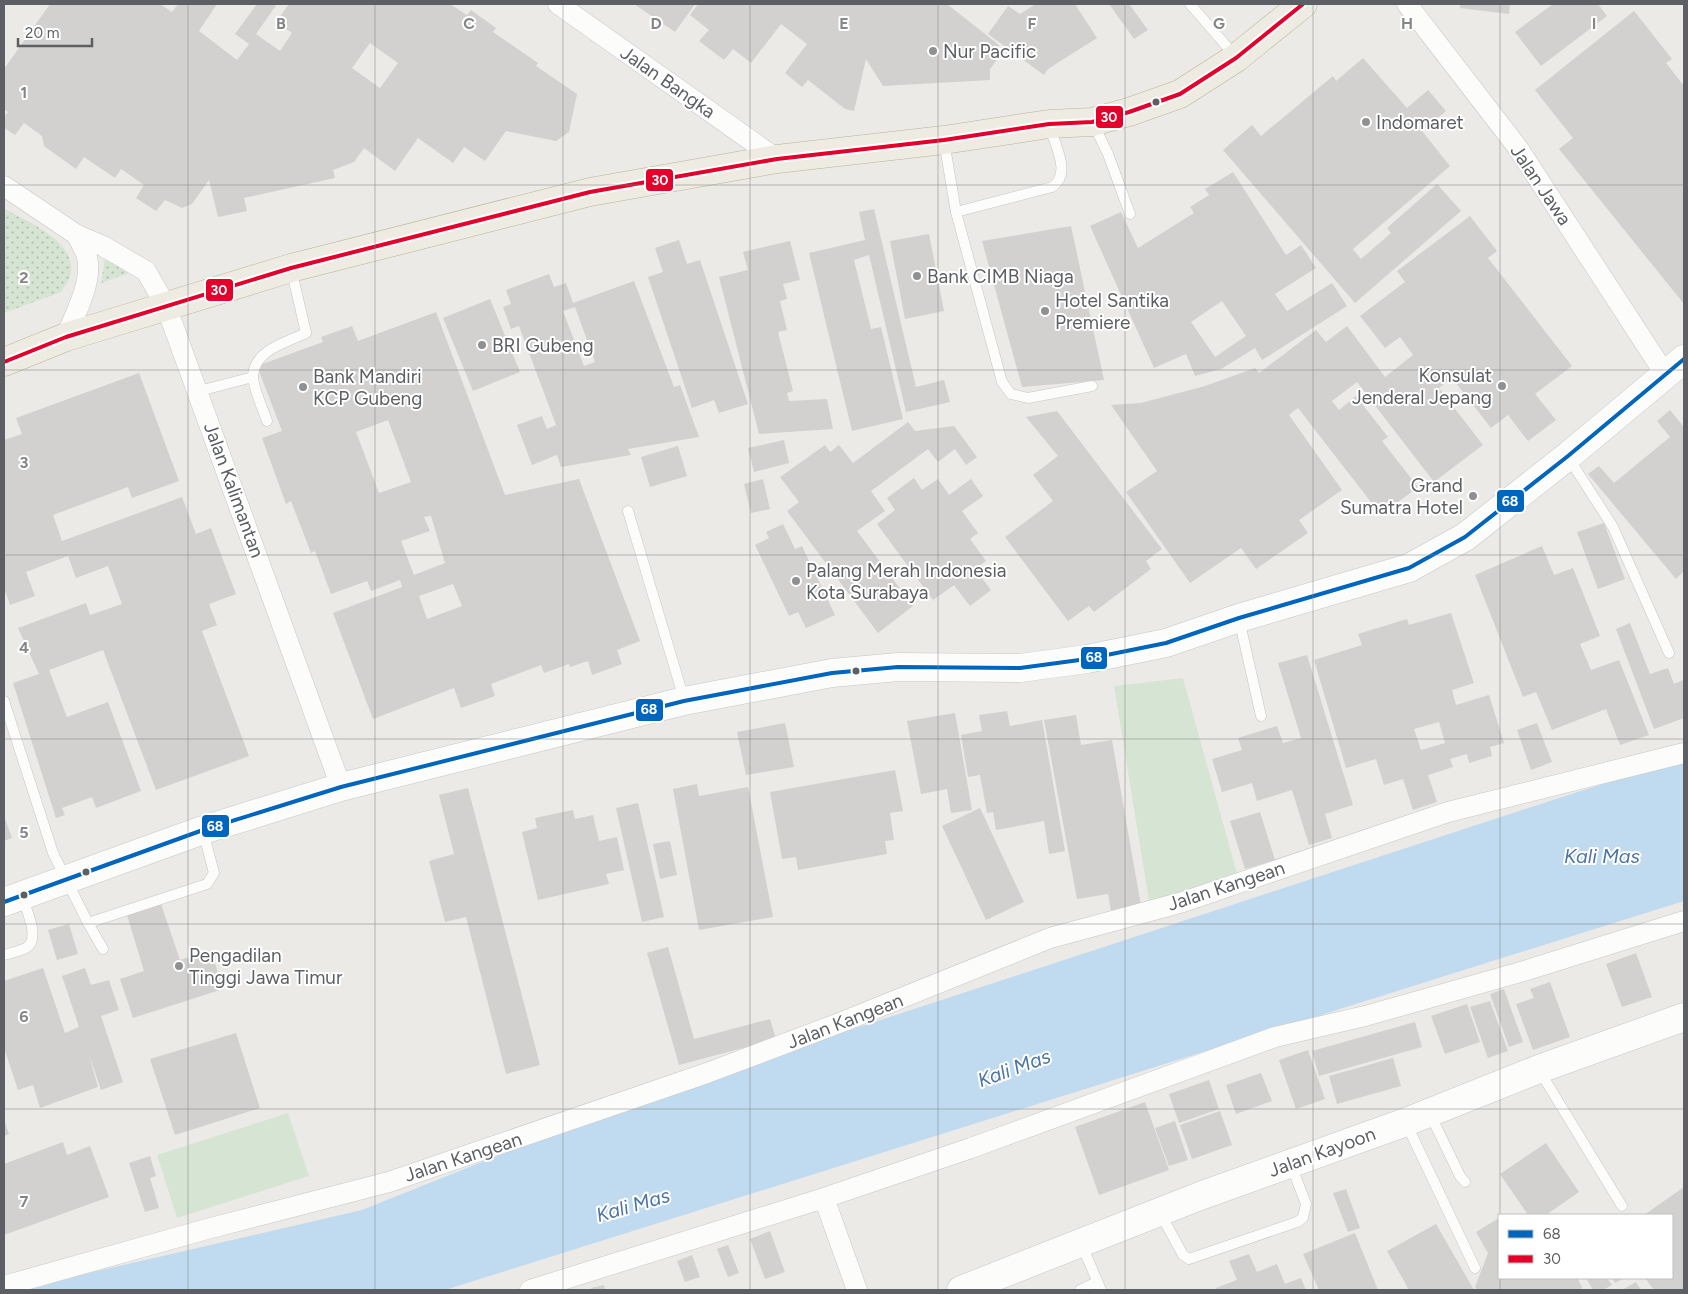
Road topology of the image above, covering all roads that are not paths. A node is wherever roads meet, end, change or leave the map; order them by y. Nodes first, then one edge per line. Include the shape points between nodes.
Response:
1 (558, 4) edge
2 (1190, 4) edge
3 (1303, 4) edge
4 (1407, 4) edge
5 (1236, 58) junction
6 (1092, 122) junction
7 (1049, 124) junction
8 (944, 140) junction
9 (777, 159) junction
10 (4, 186) edge
11 (956, 212) junction
12 (1130, 214) dead end
13 (77, 235) junction
14 (291, 268) junction
15 (166, 306) junction
16 (66, 337) junction
17 (4, 362) edge
18 (1675, 367) edge
19 (253, 377) junction
20 (1092, 386) dead end
21 (198, 391) junction
22 (267, 421) dead end
23 (1568, 456) junction
24 (628, 511) dead end
25 (1239, 618) junction
26 (1669, 653) dead end
27 (4, 701) edge
28 (684, 701) junction
29 (1261, 716) dead end
30 (1684, 753) edge
31 (341, 787) junction
32 (203, 830) junction
33 (66, 881) junction
34 (13, 899) edge
35 (1684, 921) edge
36 (88, 923) junction
37 (103, 949) dead end
38 (4, 955) edge
39 (1684, 1017) edge
40 (1539, 1069) junction
41 (1417, 1117) junction
42 (1290, 1163) junction
43 (1465, 1182) dead end
44 (824, 1198) junction
45 (1622, 1206) dead end
46 (1159, 1212) junction
47 (1081, 1243) junction
48 (1475, 1268) dead end
49 (4, 1286) edge
50 (1099, 1286) edge
51 (973, 1288) edge
52 (530, 1290) edge
53 (857, 1290) edge
54 (1080, 1290) edge

1 - 9 street, Jalan Bangka
2 - 5 lane
3 - 5 highway
4 - 18 street, Jalan Jawa via 1518,148
5 - 6 highway via 1180,94
6 - 7 highway
6 - 12 lane via 1108,154
7 - 8 highway
7 - 11 lane via 1063,173 1060,182 1052,187
8 - 9 highway
8 - 11 lane
9 - 14 highway via 590,192
10 - 13 street, Jalan Kalimantan
11 - 20 lane via 1002,382 1011,394 1028,398
13 - 15 street, Jalan Kalimantan via 104,246 146,271
13 - 16 street via 86,256 88,272
14 - 15 highway
14 - 19 lane via 306,333 262,354
15 - 16 highway
15 - 21 street, Jalan Kalimantan
16 - 17 highway
18 - 23 street
19 - 21 lane
19 - 22 lane
21 - 31 street, Jalan Kalimantan
23 - 25 street via 1466,538 1409,568
23 - 26 lane via 1613,527
24 - 28 lane
25 - 28 street via 1166,643 1087,659 1020,668 898,667 832,673
25 - 29 lane
27 - 33 lane via 53,853
28 - 31 street
30 - 49 street, Jalan Kangean via 1448,812 1183,902 1050,938 706,1073 389,1182
31 - 32 street
32 - 33 street
32 - 36 lane via 214,873 207,884
33 - 34 street
33 - 36 lane
34 - 38 lane via 33,934 32,942 26,948
35 - 44 street via 1384,1011 1275,1037
36 - 37 lane
39 - 40 street, Jalan Kayoon
40 - 41 street, Jalan Kayoon
40 - 45 lane
41 - 42 street, Jalan Kayoon
41 - 43 lane
41 - 48 lane
42 - 46 street, Jalan Kayoon
42 - 46 lane via 1306,1204 1303,1218 1297,1222 1190,1259 1183,1255
44 - 52 street
44 - 53 street
46 - 47 street, Jalan Kayoon
47 - 50 lane
47 - 51 street, Jalan Kayoon
50 - 54 lane

